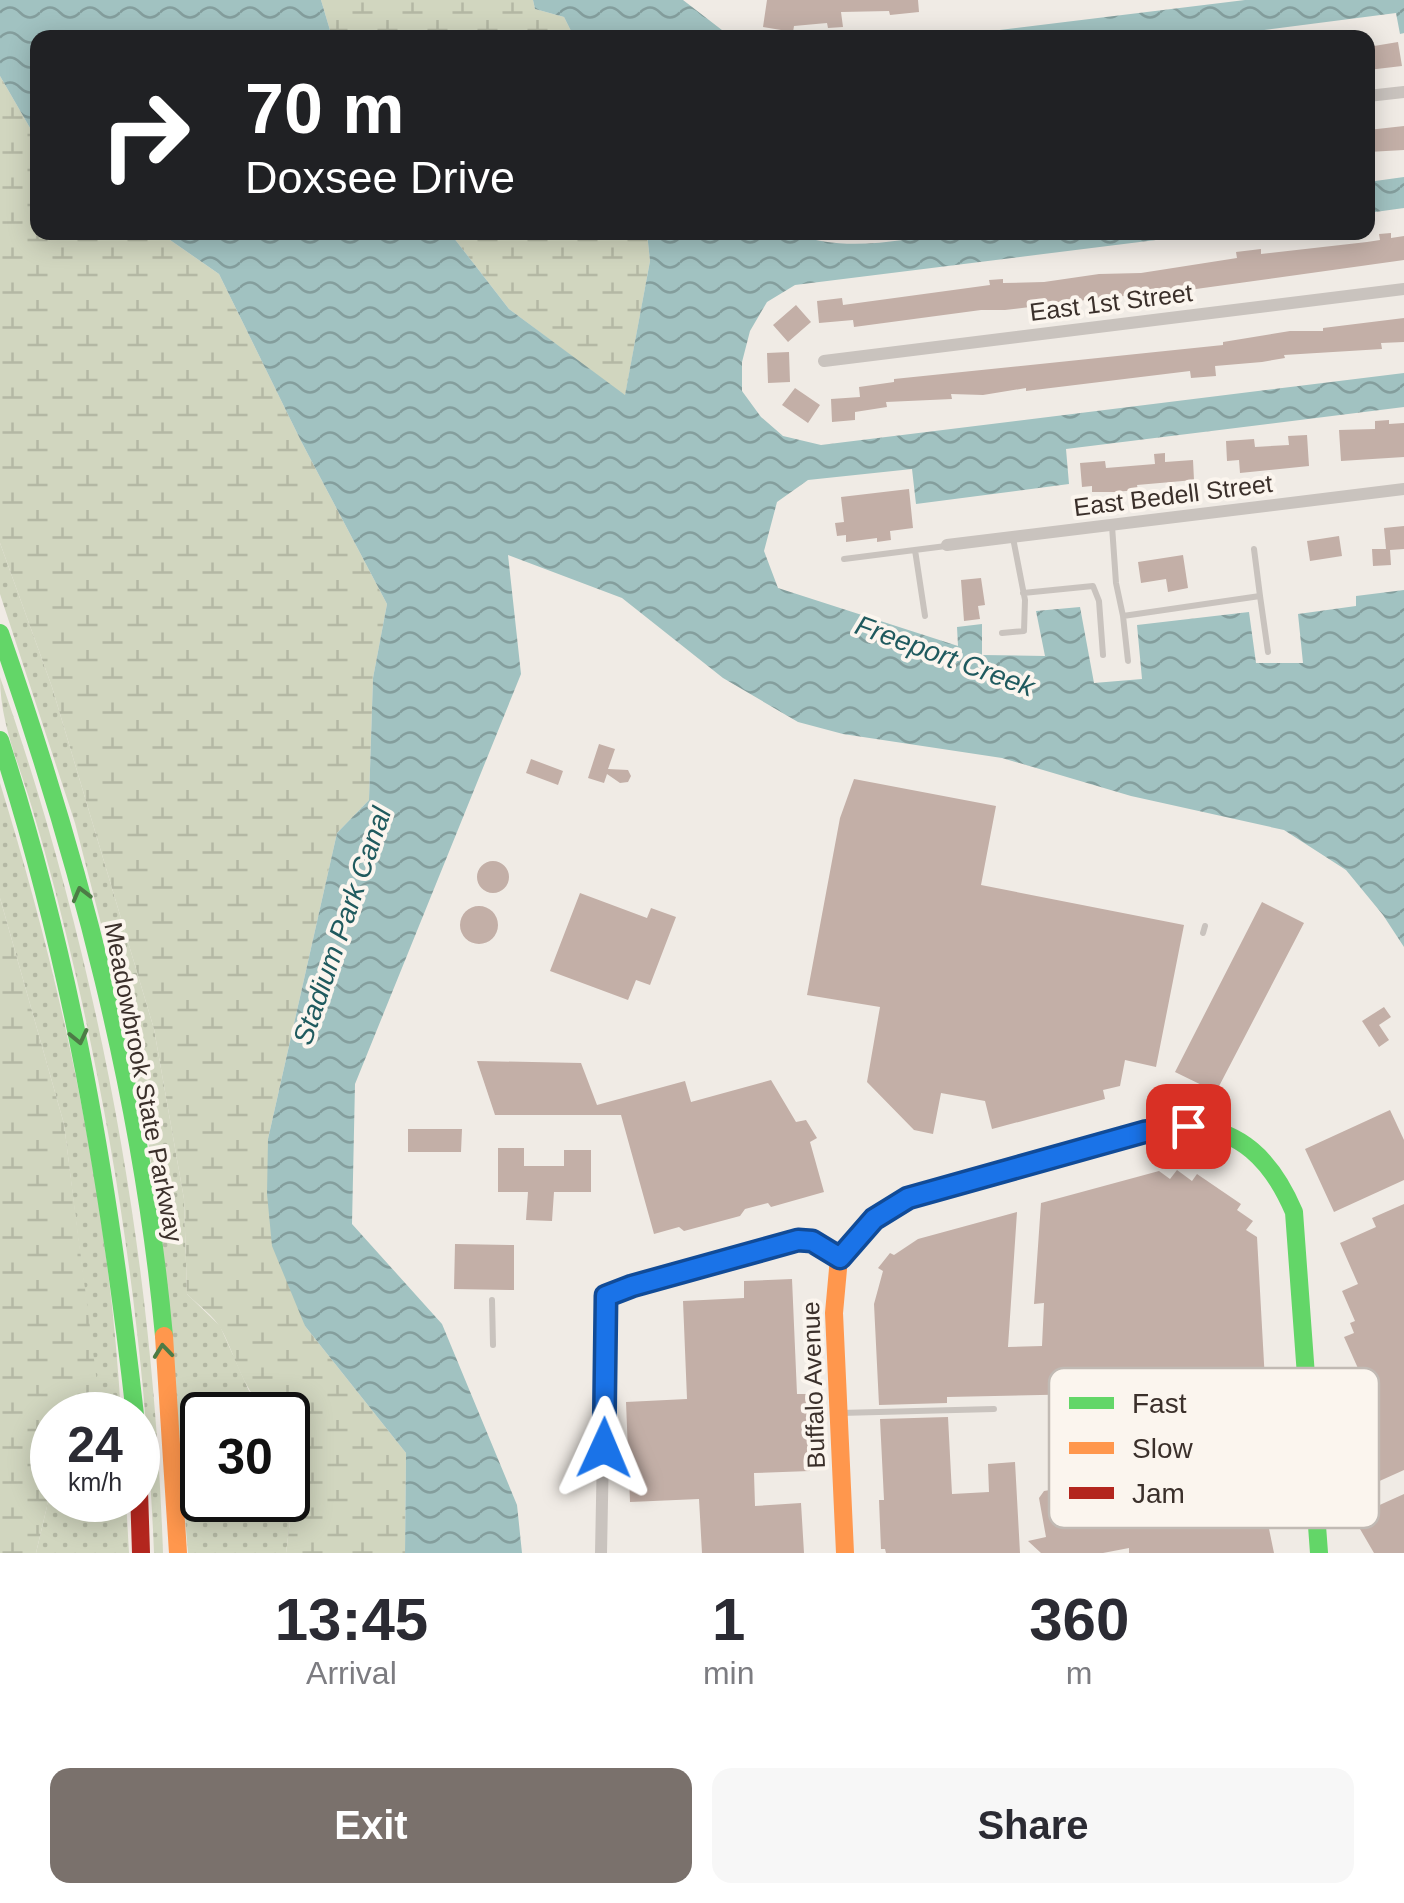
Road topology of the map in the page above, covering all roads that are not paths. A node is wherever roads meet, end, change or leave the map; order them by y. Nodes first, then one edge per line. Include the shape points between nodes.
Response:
1 (1404, 92) edge
2 (1375, 95) edge
3 (1404, 289) edge
4 (824, 361) dead end
5 (1404, 489) edge
6 (1112, 525) junction
7 (1012, 537) junction
8 (947, 546) joint
9 (1254, 549) dead end
10 (915, 550) junction
11 (844, 559) dead end
12 (1024, 594) junction
13 (1260, 596) junction
14 (925, 616) dead end
15 (1123, 616) junction
16 (0, 632) edge
17 (1002, 633) dead end
18 (1268, 652) dead end
19 (1103, 655) dead end
20 (1128, 660) dead end
21 (0, 740) edge
22 (840, 1258) junction
23 (492, 1300) dead end
24 (492, 1345) dead end
25 (1306, 1368) edge
26 (131, 1392) edge
27 (994, 1409) dead end
28 (838, 1413) junction
29 (141, 1522) edge
30 (1317, 1528) edge
31 (142, 1553) edge
32 (178, 1553) edge
33 (602, 1553) edge
34 (845, 1553) edge
35 (1319, 1553) edge

1 - 2 street
3 - 4 street, East 1st Street
5 - 6 street, East Bedell Street
6 - 7 street, East Bedell Street
6 - 15 lane
7 - 8 street, East Bedell Street
7 - 12 lane
8 - 10 lane
9 - 13 lane
10 - 11 lane
10 - 14 lane
12 - 17 lane via 1024,632
12 - 19 lane via 1093,586
13 - 15 lane
13 - 18 lane
15 - 20 lane
32 -> 16 main road, Meadowbrook State Parkway via 153,1258 125,1084 54,795
21 -> 26 main road via 84,1055
22 - 25 main road via 874,1219 908,1198 1144,1132 1188,1126 1234,1138 1259,1156 1288,1195 1297,1229
22 - 28 main road, Buffalo Avenue via 834,1313
22 - 33 street via 798,1240 606,1296
23 - 24 lane
27 - 28 lane
28 - 34 main road, Buffalo Avenue
29 - 31 main road
30 - 35 main road

